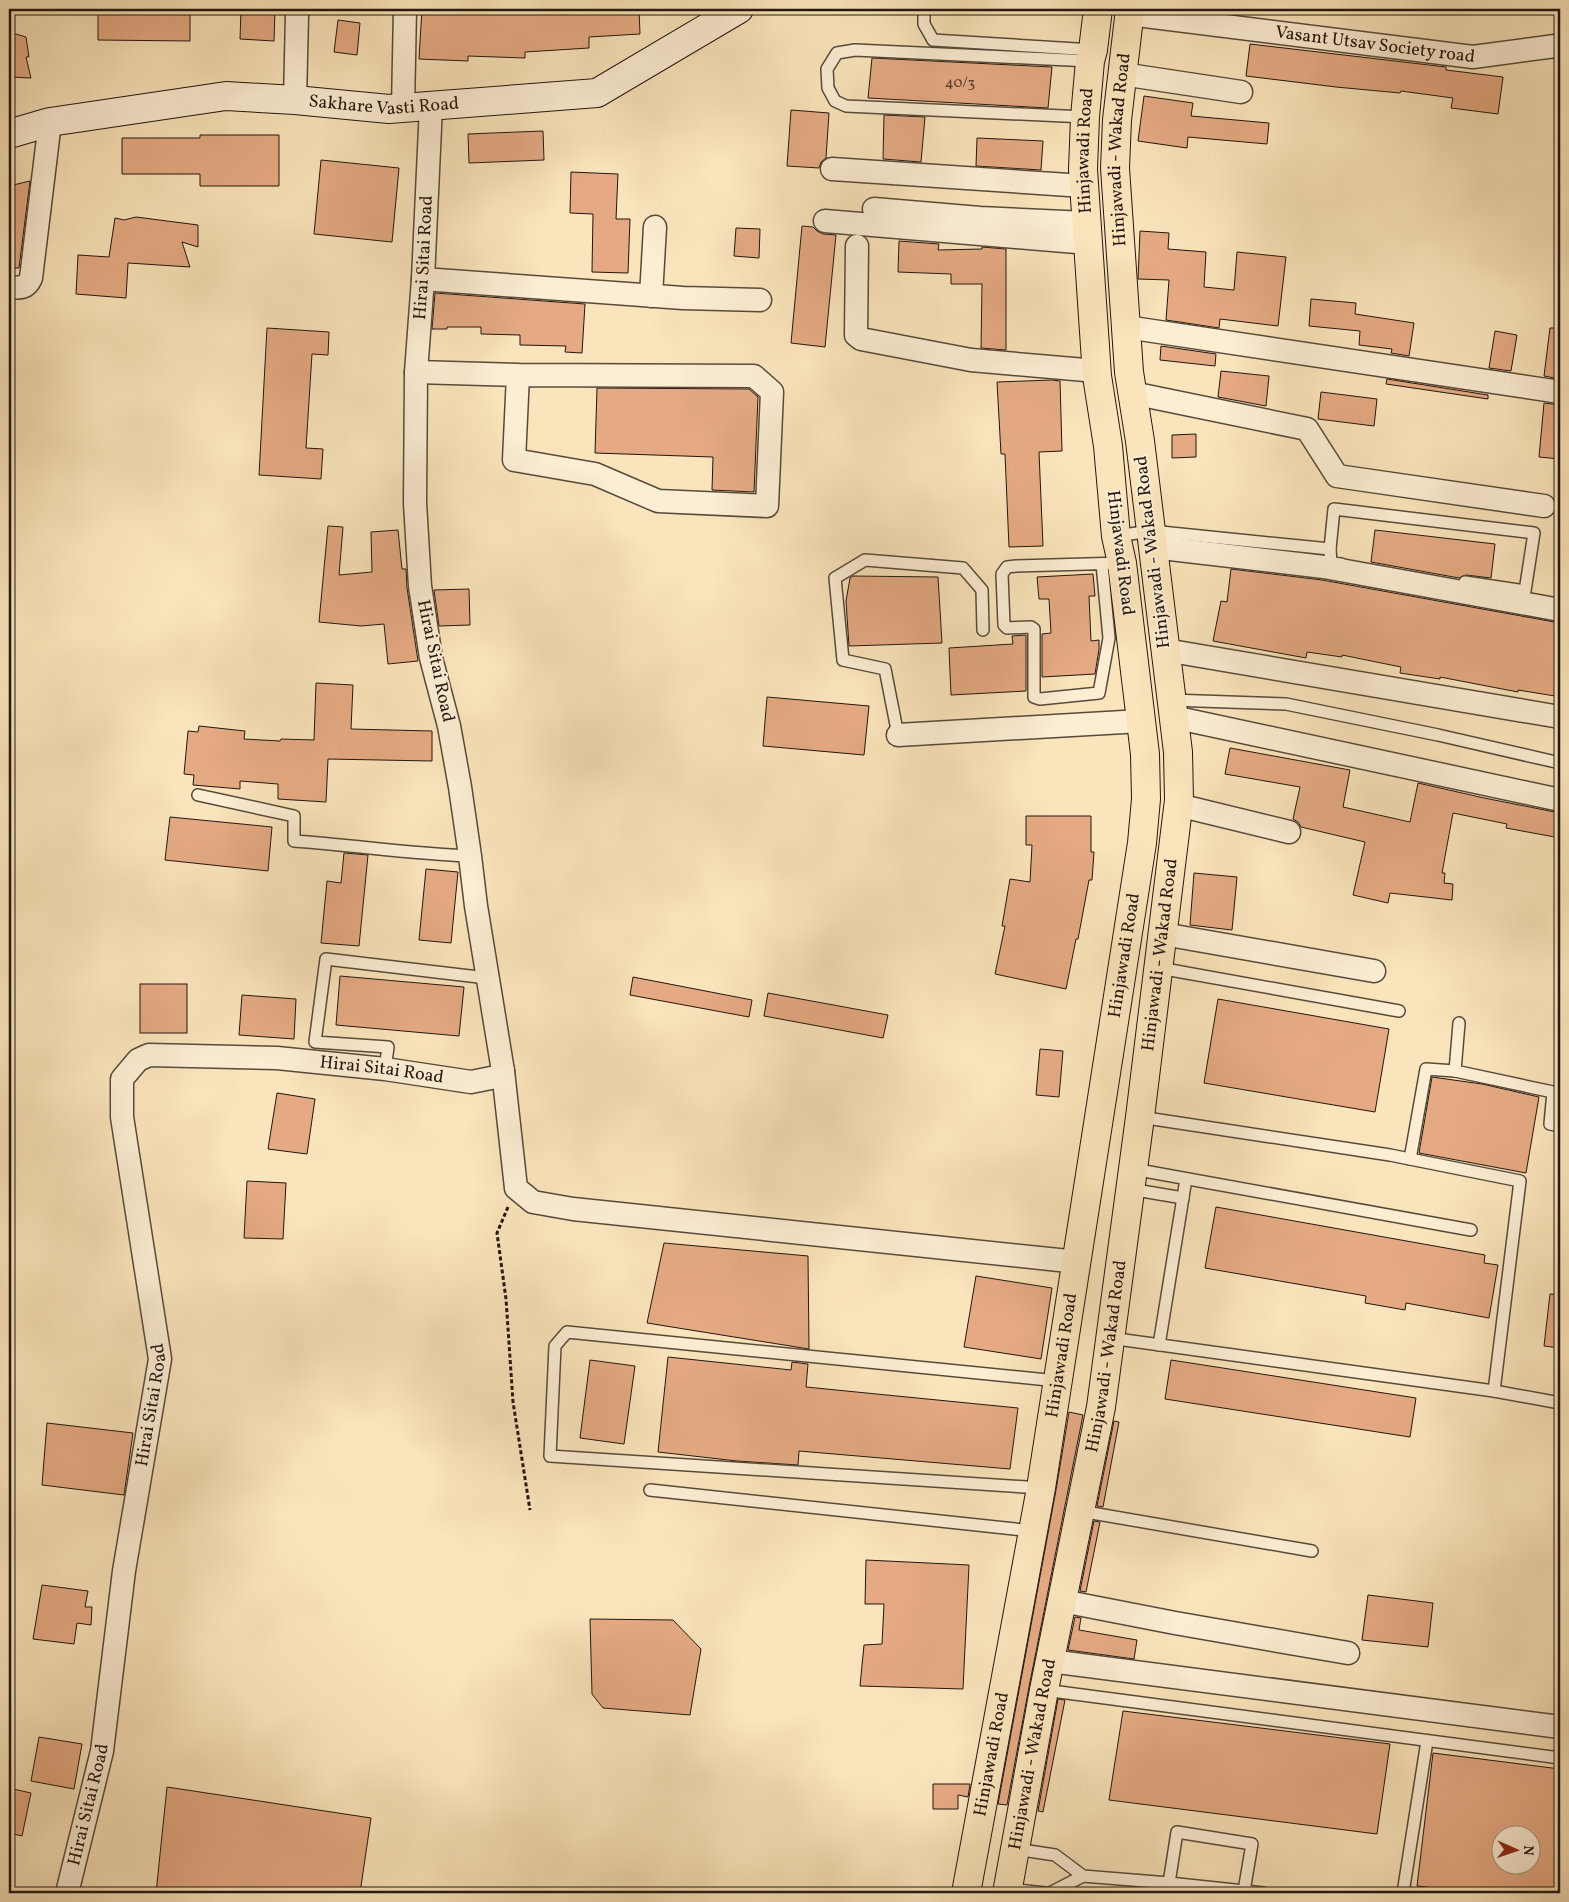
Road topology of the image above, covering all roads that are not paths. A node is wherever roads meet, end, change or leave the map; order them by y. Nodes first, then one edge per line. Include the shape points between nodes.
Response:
1 (295, 9) edge
2 (404, 9) edge
3 (739, 9) edge
4 (924, 9) edge
5 (1098, 9) edge
6 (1130, 11) edge
7 (1560, 47) edge
8 (1091, 56) junction
9 (1122, 74) junction
10 (1242, 92) dead end
11 (295, 100) junction
12 (431, 106) junction
13 (403, 108) junction
14 (1085, 117) junction
15 (50, 122) junction
16 (9, 134) edge
17 (832, 169) dead end
18 (1084, 186) junction
19 (874, 209) dead end
20 (825, 222) dead end
21 (655, 227) dead end
22 (1087, 233) junction
23 (857, 246) dead end
24 (423, 280) junction
25 (9, 287) edge
26 (651, 296) junction
27 (760, 300) dead end
28 (1126, 327) junction
29 (1097, 371) junction
30 (416, 372) junction
31 (518, 375) junction
32 (1560, 392) edge
33 (1132, 393) junction
34 (1544, 506) dead end
35 (1116, 536) junction
36 (1152, 539) junction
37 (1330, 549) junction
38 (1112, 564) junction
39 (1560, 610) edge
40 (983, 630) dead end
41 (1165, 650) junction
42 (1172, 709) junction
43 (1560, 718) edge
44 (1141, 721) junction
45 (898, 735) joint
46 (1560, 763) edge
47 (198, 795) dead end
48 (1560, 800) edge
49 (1178, 804) junction
50 (1289, 832) dead end
51 (470, 856) junction
52 (1163, 934) junction
53 (1158, 968) junction
54 (1374, 971) dead end
55 (487, 978) junction
56 (1399, 1012) dead end
57 (1459, 1023) dead end
58 (386, 1069) junction
59 (503, 1071) junction
60 (1456, 1072) junction
61 (1140, 1117) junction
62 (1560, 1126) edge
63 (1410, 1159) junction
64 (1132, 1179) junction
65 (1186, 1179) junction
66 (1182, 1198) junction
67 (1471, 1230) dead end
68 (1078, 1262) junction
69 (1110, 1338) junction
70 (1159, 1345) junction
71 (1058, 1381) junction
72 (1494, 1391) junction
73 (1560, 1403) edge
74 (1041, 1488) junction
75 (650, 1490) dead end
76 (1080, 1512) junction
77 (1033, 1531) junction
78 (1312, 1551) dead end
79 (1062, 1601) junction
80 (1348, 1653) dead end
81 (1050, 1661) junction
82 (1044, 1690) junction
83 (1560, 1726) edge
84 (1427, 1741) junction
85 (1560, 1758) edge
86 (1015, 1849) junction
87 (1083, 1876) junction
88 (1169, 1883) junction
89 (1007, 1891) edge
90 (1244, 1891) junction
91 (67, 1893) edge
92 (966, 1893) edge
93 (1045, 1893) edge
94 (1050, 1893) edge
95 (1263, 1893) edge
96 (1403, 1893) edge

1 - 11 street
2 - 13 street
3 - 12 street, Sakhare Vasti Road via 597,93
4 - 8 lane via 924,24 933,40
5 - 8 main road, Hinjawadi Road
6 - 7 street, Vasant Utsav Society road via 1473,57
6 - 9 main road, Hinjawadi - Wakad Road
8 - 14 main road, Hinjawadi Road
8 - 14 lane via 855,50 837,53 827,69 828,88 835,101 846,106
9 - 10 street
9 - 28 main road, Hinjawadi - Wakad Road via 1116,168
11 - 13 street, Sakhare Vasti Road
11 - 15 street, Sakhare Vasti Road via 226,96
12 - 13 street, Sakhare Vasti Road
12 - 24 street, Hirai Sitai Road
14 - 18 main road, Hinjawadi Road
15 - 16 street, Sakhare Vasti Road
15 - 25 street via 31,278 21,288
17 - 18 street
18 - 22 main road, Hinjawadi Road
19 - 22 street via 980,218
20 - 22 street
21 - 26 street
22 - 29 main road, Hinjawadi Road
23 - 29 street via 856,335 861,339 971,360
24 - 26 street
24 - 30 street, Hirai Sitai Road
26 - 27 street
28 - 32 street
28 - 33 main road, Hinjawadi - Wakad Road
29 - 35 main road, Hinjawadi Road
30 - 31 street
30 - 51 street, Hirai Sitai Road via 415,503 420,586
31 - 31 street via 754,376 772,392 767,506 658,501 595,474 514,460
33 - 34 street via 1307,430 1337,476
33 - 36 main road, Hinjawadi - Wakad Road
35 - 36 lane
35 - 38 main road, Hinjawadi Road
36 - 37 lane
36 - 39 street
36 - 41 main road, Hinjawadi - Wakad Road
37 - 37 lane via 1334,509 1534,533 1525,590 1331,562
38 - 38 lane via 1016,566 1007,567 1002,574 1004,625 1006,628 1034,629 1034,697 1099,693 1109,638
38 - 44 main road, Hinjawadi Road
40 - 45 lane via 982,590 962,568 865,560 835,578 843,660 885,669
41 - 42 main road, Hinjawadi - Wakad Road
41 - 43 street
42 - 46 lane via 1286,704
42 - 48 street
42 - 49 main road, Hinjawadi - Wakad Road via 1178,752
44 - 45 street
44 - 68 main road, Hinjawadi Road via 1146,799 1142,843
47 - 51 lane via 294,816 294,841 412,854
49 - 50 street
49 - 52 main road, Hinjawadi - Wakad Road
51 - 55 street, Hirai Sitai Road
52 - 53 main road, Hinjawadi - Wakad Road
52 - 54 street
53 - 56 lane
53 - 61 main road, Hinjawadi - Wakad Road
55 - 58 lane via 326,959 315,1042 388,1047
55 - 59 street, Hirai Sitai Road
57 - 60 lane
58 - 59 street, Hirai Sitai Road via 471,1082 496,1077
58 - 91 street, Hirai Sitai Road via 277,1058 149,1054 138,1060 122,1079 122,1117 160,1359 124,1571 102,1751
59 - 68 street via 516,1188 533,1202 573,1209
60 - 62 lane via 1553,1092 1550,1124
60 - 63 lane via 1426,1069
61 - 63 lane
61 - 64 main road, Hinjawadi - Wakad Road
63 - 72 lane via 1520,1181
64 - 65 lane
64 - 66 lane
64 - 69 main road, Hinjawadi - Wakad Road
65 - 66 lane
65 - 67 lane
66 - 70 lane
68 - 71 main road, Hinjawadi Road
69 - 70 lane
69 - 76 main road, Hinjawadi - Wakad Road via 1101,1407
70 - 72 lane
71 - 74 main road, Hinjawadi Road
71 - 74 lane via 567,1332 555,1346 550,1456
72 - 73 lane
74 - 77 main road, Hinjawadi Road
75 - 77 lane
76 - 78 lane
76 - 79 main road, Hinjawadi - Wakad Road
77 - 92 main road, Hinjawadi Road
79 - 80 street
79 - 81 main road, Hinjawadi - Wakad Road
81 - 82 main road, Hinjawadi - Wakad Road
81 - 83 street
82 - 84 lane
82 - 86 main road, Hinjawadi - Wakad Road
84 - 85 lane
84 - 96 lane
86 - 87 lane via 1055,1855
86 - 89 main road, Hinjawadi - Wakad Road
87 - 88 lane
87 - 94 lane
88 - 90 lane
88 - 90 lane via 1177,1832 1252,1844
89 - 93 lane
90 - 95 lane

